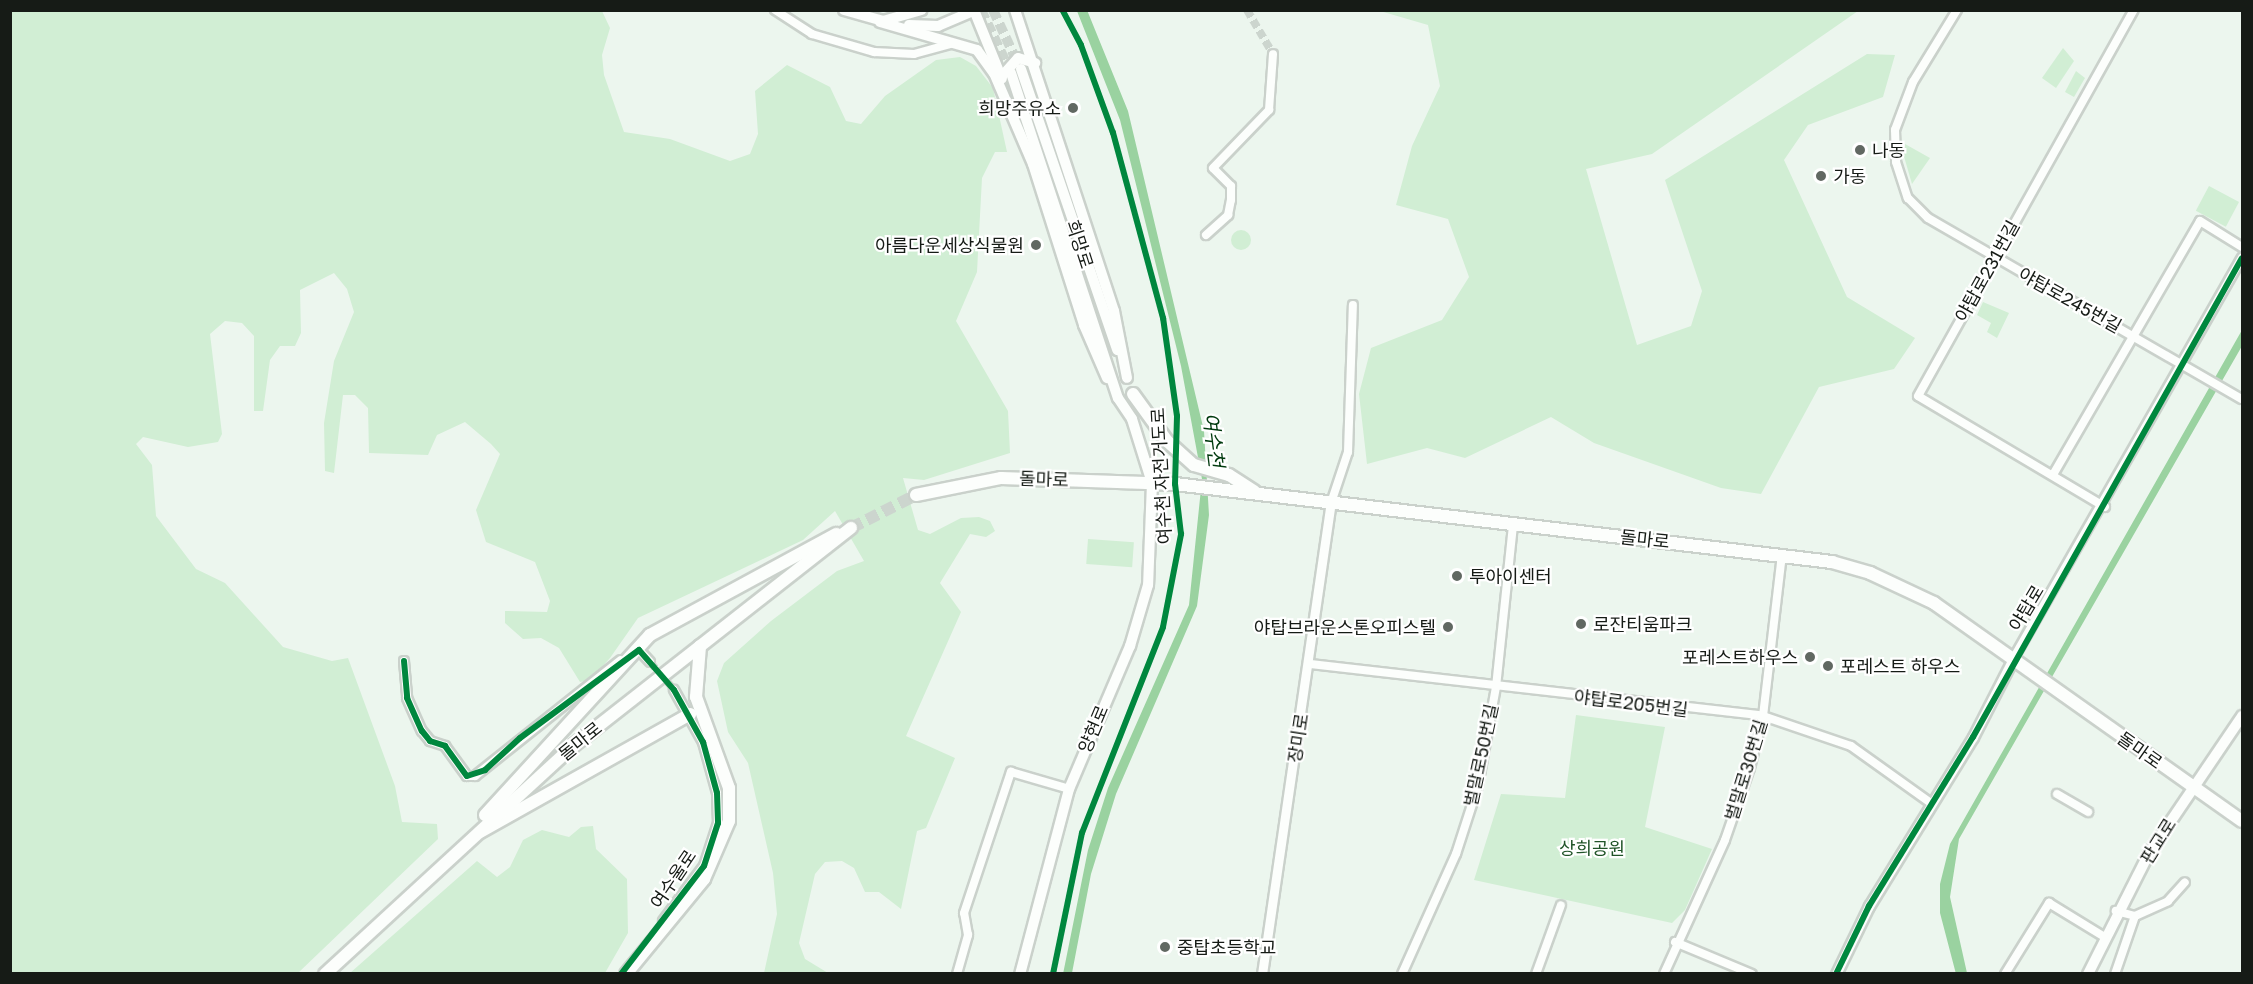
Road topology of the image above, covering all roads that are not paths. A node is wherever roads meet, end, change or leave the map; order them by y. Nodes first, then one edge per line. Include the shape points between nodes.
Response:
1 (775, 10) edge
2 (844, 10) edge
3 (921, 10) edge
4 (1015, 10) edge
5 (1957, 10) edge
6 (2134, 10) edge
7 (974, 11) edge
8 (880, 22) junction
9 (955, 42) junction
10 (1273, 54) tunnel mouth
11 (1035, 63) junction
12 (1011, 73) junction
13 (1019, 128) junction
14 (1206, 236) dead end
15 (2242, 247) edge
16 (1995, 257) junction
17 (2242, 258) edge
18 (1353, 304) dead end
19 (2133, 336) junction
20 (2185, 365) junction
21 (1127, 378) junction
22 (1133, 394) junction
23 (1118, 398) junction
24 (2242, 399) edge
25 (1132, 419) junction
26 (2054, 473) junction
27 (1152, 483) junction
28 (1257, 493) junction
29 (916, 495) tunnel mouth
30 (1331, 503) junction
31 (2105, 507) junction
32 (1513, 525) junction
33 (1782, 554) junction
34 (700, 646) junction
35 (639, 650) junction
36 (2013, 659) junction
37 (404, 662) dead end
38 (650, 662) tunnel mouth
39 (1310, 663) junction
40 (1496, 687) junction
41 (674, 690) tunnel mouth
42 (690, 714) junction
43 (1763, 716) junction
44 (2242, 716) edge
45 (2193, 786) junction
46 (1069, 789) junction
47 (2057, 794) dead end
48 (1931, 803) junction
49 (2221, 805) junction
50 (2088, 812) dead end
51 (2242, 815) edge
52 (2242, 821) edge
53 (468, 837) junction
54 (2185, 882) dead end
55 (1561, 905) dead end
56 (2116, 911) junction
57 (2135, 916) junction
58 (2103, 936) junction
59 (1675, 942) junction
60 (325, 974) edge
61 (621, 974) edge
62 (626, 974) edge
63 (957, 974) edge
64 (1020, 974) edge
65 (1262, 974) edge
66 (1402, 974) edge
67 (1536, 974) edge
68 (1664, 974) edge
69 (1752, 974) edge
70 (1836, 974) edge
71 (2005, 974) edge
72 (2088, 974) edge
73 (2115, 974) edge

1 - 9 street via 812,34 874,52 914,54
2 - 8 main road
3 - 8 main road
4 - 11 main road
5 - 16 street, 야탑로245번길 via 1913,82 1895,130 1896,162 1915,205
6 - 16 street, 야탑로231번길
7 - 8 main road via 938,26
7 - 12 main road
8 - 9 main road
9 - 13 main road via 977,50 1005,91
10 - 14 street via 1269,110 1213,168 1231,186 1231,200 1228,215
11 - 12 main road via 1018,58
11 - 21 main road via 1114,311
12 - 13 main road
12 - 21 main road, 희망로
12 - 23 main road, 희망로
13 - 23 main road via 1084,326
15 - 19 street, 야탑로245번길 via 2200,220
16 - 19 street, 야탑로245번길
16 - 26 street, 야탑로231번길 via 1918,396
17 - 20 street, 야탑로
18 - 30 street via 1348,452
19 - 20 street, 야탑로245번길
19 - 26 street, 야탑로245번길
20 - 24 street, 야탑로245번길
20 - 31 street, 야탑로
21 - 22 main road, 희망로
22 - 25 main road, 희망로
22 - 28 main road via 1167,441 1194,465
23 - 25 main road, 희망로
25 - 27 main road, 희망로
26 - 31 street, 야탑로231번길
27 - 28 main road, 돌마로
27 - 29 main road, 돌마로 via 1001,478
27 - 46 main road, 양현로 via 1148,585 1130,646
28 - 30 main road, 돌마로
30 - 32 main road, 돌마로
30 - 39 street, 장미로
31 - 36 street, 야탑로
32 - 33 main road, 돌마로
32 - 40 street, 벌말로50번길
33 - 36 main road, 돌마로 via 1832,562 1896,584 1934,603
33 - 43 street, 벌말로30번길
34 - 35 main road, 돌마로 via 851,528 800,550 650,635
34 - 53 main road, 돌마로 via 574,745
34 - 62 main road via 696,697 729,788 729,820 704,879
35 - 37 street via 475,776 467,776 445,746 430,741 422,731 407,698
35 - 38 street
35 - 53 main road via 536,756
36 - 45 main road, 돌마로
36 - 48 street, 야탑로
39 - 40 street, 야탑로205번길
39 - 65 street, 장미로
40 - 43 street, 야탑로205번길
40 - 66 street, 벌말로50번길 via 1472,806
41 - 42 street, 여수울로
42 - 53 main road via 518,815
42 - 61 street, 여수울로 via 713,775 718,824 704,866
43 - 48 street, 야탑로205번길 via 1851,746
43 - 59 street, 벌말로30번길 via 1725,840
44 - 45 main road, 판교로
45 - 49 main road, 돌마로
45 - 56 main road, 판교로
46 - 63 street via 1011,772 964,913 968,935
46 - 64 main road, 양현로
47 - 50 street
48 - 70 street, 야탑로
49 - 51 main road, 돌마로
49 - 52 main road, 돌마로
53 - 60 main road, 돌마로
54 - 57 street via 2168,901
55 - 67 street
56 - 57 street
56 - 58 main road, 판교로
57 - 73 street
58 - 71 street via 2049,903
58 - 72 main road, 판교로
59 - 68 street, 벌말로30번길
59 - 69 street

